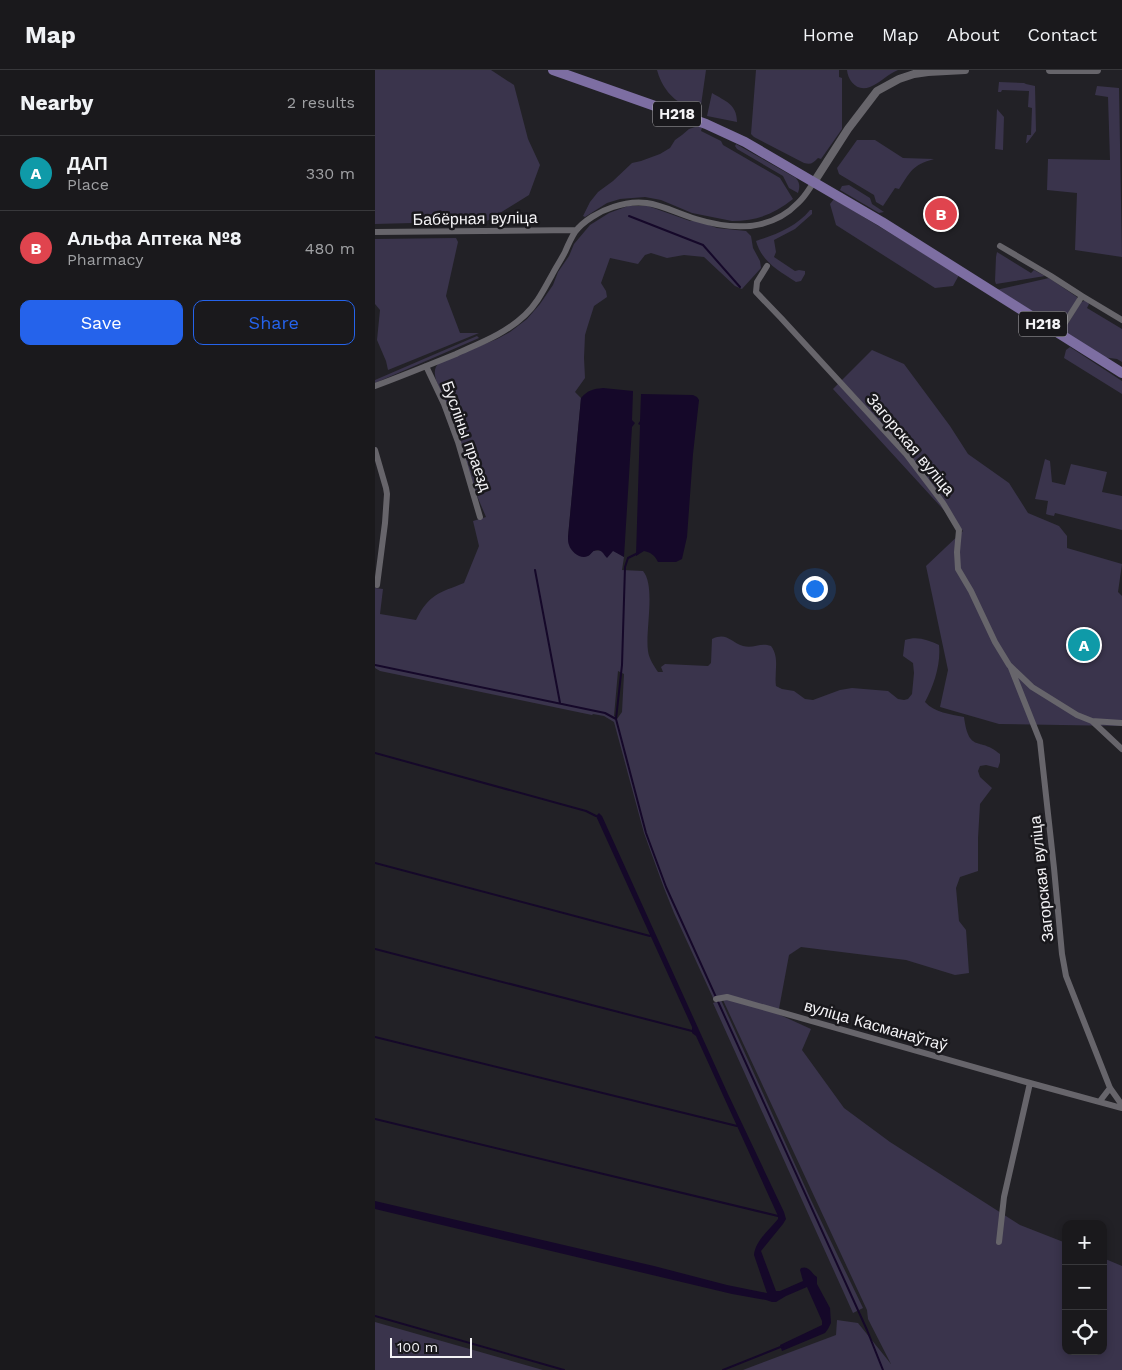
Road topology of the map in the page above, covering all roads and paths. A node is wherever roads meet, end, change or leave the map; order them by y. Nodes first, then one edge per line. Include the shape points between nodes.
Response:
1 (553, 70) edge
2 (965, 70) edge
3 (1050, 70) edge
4 (1097, 70) edge
5 (814, 182) junction
6 (576, 230) junction
7 (375, 232) edge
8 (1000, 246) dead end
9 (767, 266) dead end
10 (1082, 296) junction
11 (1122, 320) edge
12 (1058, 334) junction
13 (426, 366) junction
14 (1122, 373) edge
15 (375, 386) edge
16 (375, 450) edge
17 (481, 517) dead end
18 (377, 585) dead end
19 (1009, 665) junction
20 (1092, 721) junction
21 (1122, 723) edge
22 (1122, 749) edge
23 (716, 999) dead end
24 (1030, 1083) junction
25 (1110, 1088) junction
26 (1100, 1102) junction
27 (1122, 1106) edge
28 (999, 1242) dead end

1 - 5 main road, Н218 via 713,127
2 - 5 street via 914,74 877,91
3 - 4 street
5 - 6 street via 801,201 786,214 756,226 721,225 656,204 627,202 590,218
5 - 12 main road, Н218
6 - 7 street, Бабёрная вуліца
6 - 13 street via 535,304 525,315 493,338
8 - 10 street
9 - 19 street, Загорская вуліца via 755,292 906,454 943,503 959,530 958,569
10 - 11 street
10 - 12 street
12 - 14 main road, Н218
13 - 15 street
13 - 17 street, Бусліны праезд via 458,442
16 - 18 street via 387,494
19 - 20 street, Загорская вуліца via 1032,687
19 - 25 street, Загорская вуліца via 1040,741 1066,976
20 - 21 street
20 - 22 street, Загорская вуліца
23 - 24 street, вуліца Касманаўтаў via 727,996
24 - 26 street, вуліца Касманаўтаў
24 - 28 street via 1004,1197
25 - 26 street
25 - 27 street, Загорская вуліца
26 - 27 street, вуліца Касманаўтаў

